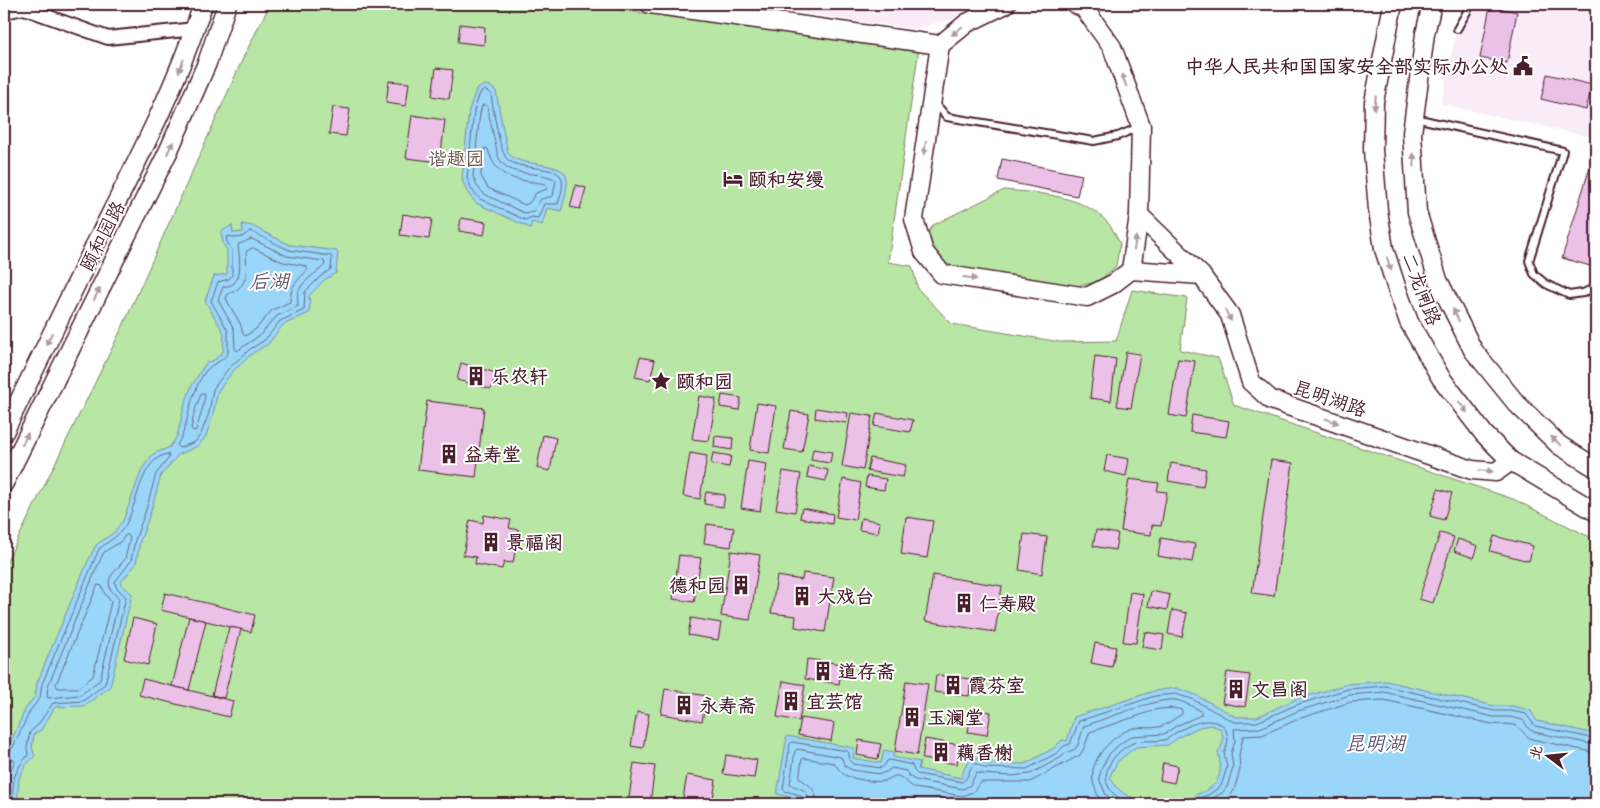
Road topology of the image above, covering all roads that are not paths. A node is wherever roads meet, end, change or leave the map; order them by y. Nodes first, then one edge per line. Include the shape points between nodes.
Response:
1 (203, 4) edge
2 (227, 4) edge
3 (650, 4) edge
4 (1006, 4) edge
5 (1393, 4) edge
6 (1432, 4) edge
7 (1467, 4) edge
8 (1081, 5) edge
9 (4, 12) edge
10 (1457, 28) dead end
11 (195, 29) junction
12 (940, 45) junction
13 (932, 100) junction
14 (1414, 117) junction
15 (1141, 126) junction
16 (1139, 215) junction
17 (1131, 270) junction
18 (1201, 275) junction
19 (1596, 287) edge
20 (4, 432) edge
21 (1512, 461) junction
22 (1596, 468) edge
23 (4, 483) edge
24 (1596, 512) edge

1 - 11 main road, 颐和园路
23 -> 2 main road, 颐和园路 via 11,461 169,150 207,63
3 - 12 main road
4 -> 12 main road via 967,23
5 -> 21 main road, 二龙闸路 via 1374,102 1372,150 1384,249 1409,322 1429,359 1484,434
6 - 14 main road, 二龙闸路
7 - 10 lane via 1468,10
15 -> 8 main road via 1112,47
9 - 11 street via 24,8 108,38
11 -> 20 main road, 颐和园路 via 148,140
12 - 13 main road
13 - 15 lane via 947,116 1094,140 1118,136
13 -> 17 main road via 914,219 924,252 942,274 1087,297 1113,284
14 - 19 lane via 1563,151 1529,261 1534,274 1569,295
22 -> 14 main road, 二龙闸路 via 1559,445 1516,403 1473,350 1438,280 1417,212 1412,133
15 - 16 main road
17 -> 16 main road
16 - 18 main road, 昆明湖路
17 - 18 main road
18 -> 21 main road, 昆明湖路 via 1230,315 1251,382 1271,400 1472,470 1496,472
21 - 24 main road, 二龙闸路

